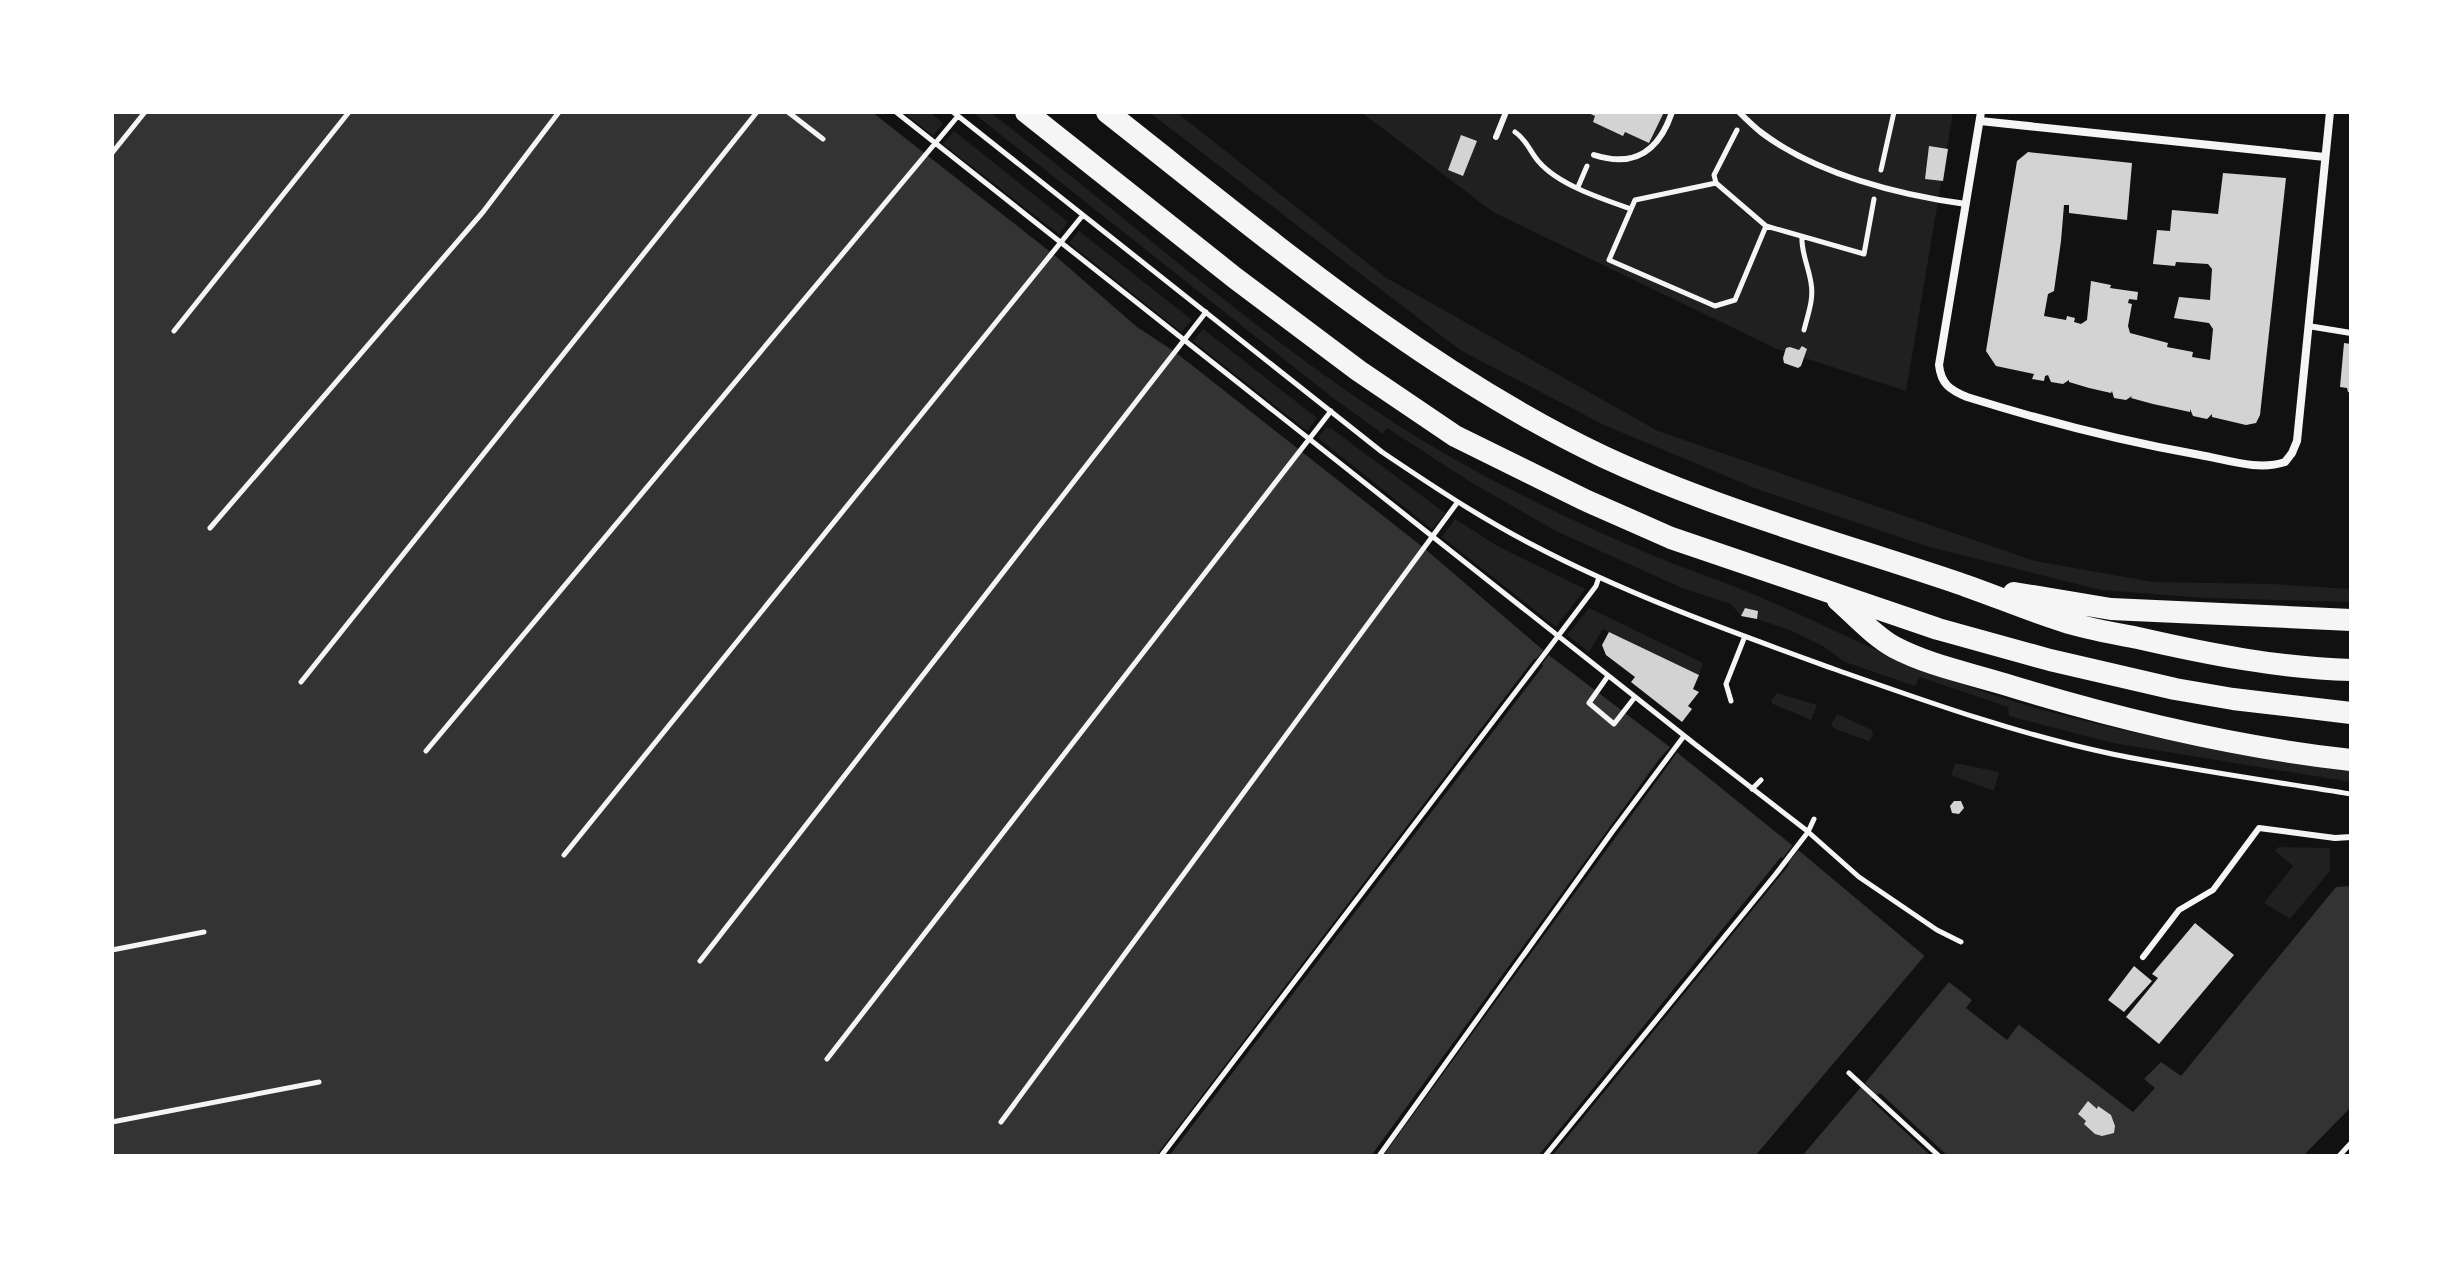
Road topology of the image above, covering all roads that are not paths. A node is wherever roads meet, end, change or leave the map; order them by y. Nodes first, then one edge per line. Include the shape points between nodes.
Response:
1 (1026, 112) edge
2 (1107, 112) edge
3 (1506, 112) edge
4 (1672, 112) edge
5 (2330, 112) edge
6 (1741, 114) edge
7 (1980, 116) edge
8 (1496, 137) dead end
9 (1594, 155) dead end
10 (2325, 157) junction
11 (1966, 204) junction
12 (2308, 326) junction
13 (2351, 333) edge
14 (1959, 583) junction
15 (1828, 591) junction
16 (2351, 620) edge
17 (2351, 670) edge
18 (2351, 713) edge
19 (2351, 760) edge
20 (2351, 837) edge
21 (2143, 957) dead end

1 - 15 highway via 1304,331 1455,436 1671,538
2 - 14 highway via 1308,269 1505,404 1605,457 1687,491
3 - 8 lane
4 - 9 lane via 1642,155
5 - 10 street
6 - 11 lane via 1761,133 1837,172
7 - 10 street
7 - 11 street
10 - 12 street
11 - 12 street via 1939,365 1945,384 1967,397 2053,424 2161,448 2262,466 2285,462 2297,441
12 - 13 lane
14 - 16 highway via 2111,609
14 - 17 highway via 2065,622 2192,651
15 - 18 highway via 1938,629 2109,674 2233,699
15 - 19 highway via 1892,646 1926,660 2169,729
20 - 21 lane via 2259,828 2213,890 2179,910

